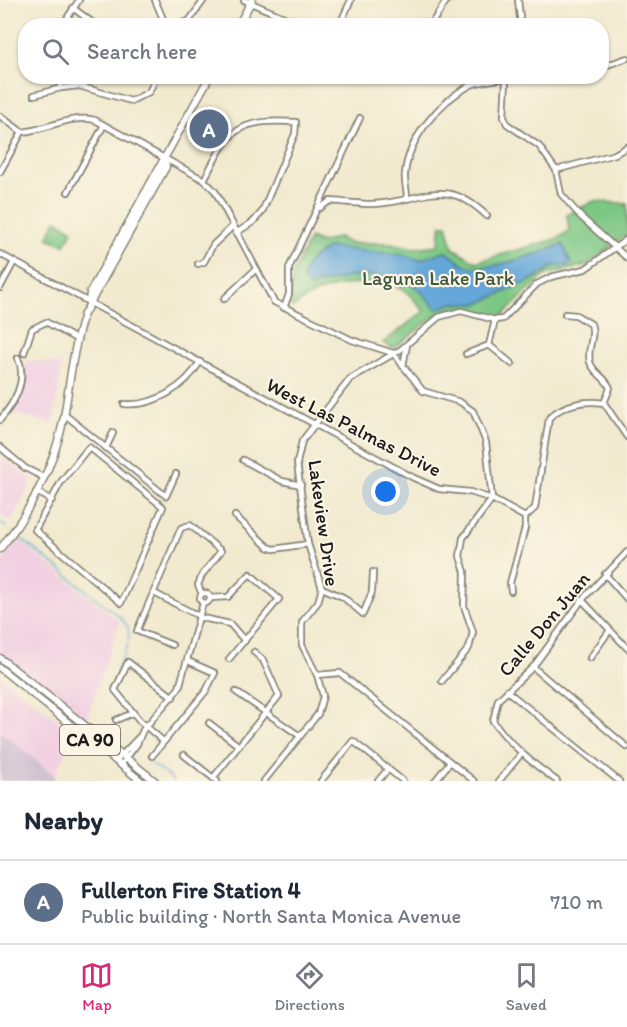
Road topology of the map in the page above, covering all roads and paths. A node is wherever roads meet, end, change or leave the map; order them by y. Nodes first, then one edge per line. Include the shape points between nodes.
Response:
1 (79, 0) edge
2 (155, 0) edge
3 (204, 0) edge
4 (351, 0) edge
5 (447, 0) edge
6 (518, 0) edge
7 (249, 1) edge
8 (73, 8) junction
9 (67, 18) edge
10 (86, 18) edge
11 (163, 18) edge
12 (191, 18) edge
13 (242, 18) edge
14 (282, 18) edge
15 (343, 18) edge
16 (435, 18) edge
17 (520, 18) edge
18 (627, 58) edge
19 (609, 64) edge
20 (60, 84) edge
21 (153, 84) edge
22 (206, 84) edge
23 (478, 84) edge
24 (506, 84) edge
25 (61, 87) junction
26 (34, 94) dead end
27 (0, 116) edge
28 (360, 118) dead end
29 (104, 125) junction
30 (22, 132) junction
31 (627, 147) edge
32 (165, 158) junction
33 (556, 170) junction
34 (0, 172) edge
35 (204, 180) junction
36 (68, 192) dead end
37 (407, 197) junction
38 (318, 209) junction
39 (487, 216) dead end
40 (233, 226) junction
41 (236, 233) junction
42 (627, 239) edge
43 (616, 247) junction
44 (0, 254) edge
45 (627, 258) edge
46 (14, 262) junction
47 (198, 264) dead end
48 (255, 270) junction
49 (0, 288) edge
50 (224, 299) dead end
51 (89, 302) junction
52 (284, 308) junction
53 (565, 314) dead end
54 (495, 320) junction
55 (76, 339) junction
56 (407, 345) junction
57 (489, 345) junction
58 (24, 353) dead end
59 (393, 353) junction
60 (466, 354) dead end
61 (18, 358) dead end
62 (200, 362) junction
63 (512, 364) dead end
64 (404, 366) junction
65 (604, 403) junction
66 (124, 404) dead end
67 (64, 414) junction
68 (0, 420) edge
69 (313, 424) junction
70 (113, 433) dead end
71 (627, 437) edge
72 (0, 447) edge
73 (106, 448) junction
74 (243, 459) dead end
75 (176, 474) dead end
76 (43, 477) junction
77 (301, 485) junction
78 (36, 492) junction
79 (492, 499) junction
80 (52, 500) junction
81 (235, 516) dead end
82 (525, 517) junction
83 (308, 544) junction
84 (0, 549) edge
85 (627, 552) edge
86 (373, 572) dead end
87 (605, 574) junction
88 (322, 588) junction
89 (511, 591) dead end
90 (154, 593) junction
91 (202, 594) junction
92 (210, 598) junction
93 (627, 599) edge
94 (582, 600) junction
95 (203, 603) junction
96 (363, 614) junction
97 (198, 617) junction
98 (369, 620) dead end
99 (610, 630) junction
100 (245, 641) junction
101 (172, 645) dead end
102 (627, 648) edge
103 (254, 652) dead end
104 (0, 658) edge
105 (590, 658) dead end
106 (229, 660) dead end
107 (188, 661) junction
108 (532, 667) junction
109 (0, 668) edge
110 (317, 675) junction
111 (442, 681) dead end
112 (236, 692) dead end
113 (507, 692) junction
114 (173, 697) junction
115 (133, 713) junction
116 (265, 713) junction
117 (116, 720) dead end
118 (209, 723) dead end
119 (146, 727) junction
120 (300, 736) junction
121 (163, 741) junction
122 (239, 746) junction
123 (627, 747) edge
124 (521, 754) junction
125 (184, 755) dead end
126 (124, 756) junction
127 (152, 756) dead end
128 (450, 762) junction
129 (118, 763) junction
130 (388, 769) junction
131 (215, 779) edge
132 (141, 781) edge
133 (155, 781) edge
134 (264, 781) edge
135 (321, 781) edge
136 (378, 781) edge
137 (403, 781) edge
138 (435, 781) edge
139 (474, 781) edge
140 (499, 781) edge
141 (557, 781) edge
142 (619, 781) edge

1 - 8 street
2 - 11 street
3 - 12 street
4 - 15 street
5 - 16 street
6 - 17 street
7 - 13 main road
7 - 14 street
8 - 9 street
8 - 10 street
18 - 19 street
20 - 25 street
21 - 25 street via 149,92 131,101 79,86
22 - 32 main road
23 - 37 street via 445,103 422,130 405,175
24 - 33 street via 505,120 539,146
25 - 26 street
27 - 30 street
28 - 38 street
29 - 30 street via 83,117 39,131
29 - 32 street
29 - 36 street
30 - 34 street
31 - 33 street
32 - 35 street
32 - 51 main road via 166,167
33 - 43 street via 561,194
35 - 40 street via 215,191
35 - 41 street via 233,132 248,124 296,122 295,134 262,212
37 - 38 street via 374,204 330,201
37 - 39 street via 438,192 455,195
38 - 52 street via 290,268
40 - 41 street
40 - 47 street via 213,245 204,262
41 - 48 street
42 - 43 street
43 - 45 street
43 - 54 street via 585,269 540,282 508,317
44 - 46 street, West Las Palmas Drive
46 - 49 street
46 - 51 street, West Las Palmas Drive
48 - 50 street
48 - 52 street via 271,298
51 - 55 main road
51 - 62 street, West Las Palmas Drive
52 - 59 street via 352,340
53 - 65 street via 576,315 591,324 591,366 608,381 610,388
54 - 56 street, Lakeview Drive via 470,312 452,312 428,325
54 - 57 street
55 - 58 street via 46,322 32,329
55 - 67 main road
56 - 59 street, Lakeview Drive
56 - 64 street
57 - 60 street
57 - 63 street
59 - 64 street
59 - 69 street, Lakeview Drive via 350,379
61 - 68 street via 18,393
62 - 66 street via 176,389 134,405
62 - 69 street, West Las Palmas Drive
64 - 79 street via 423,391 460,402 476,414 486,442
65 - 71 street
65 - 82 street via 567,406 549,418 535,508
67 - 73 street
67 - 76 main road
69 - 77 street, Lakeview Drive via 302,441 297,463
69 - 79 street, West Las Palmas Drive via 439,489
70 - 73 street
72 - 76 street
73 - 75 street via 166,496
74 - 77 street via 282,481
76 - 78 main road
77 - 83 street, Lakeview Drive
78 - 80 street
78 - 84 main road
79 - 82 street, West Las Palmas Drive
79 - 111 street via 464,537 460,556 465,572 464,606 473,632 469,648
80 - 80 street via 36,533 121,603 163,507 89,447
81 - 83 street via 268,547
82 - 89 street
83 - 88 street, Lakeview Drive
85 - 87 street, Calle Don Juan
86 - 96 street via 372,592
87 - 93 street
87 - 94 street, Calle Don Juan
88 - 96 street via 343,597
88 - 110 street, Lakeview Drive via 318,602 302,622 302,645
90 - 91 street via 181,528 190,525 221,551 202,575 198,585
90 - 97 street
90 - 101 street via 137,631
91 - 92 street
91 - 95 street
92 - 95 street
92 - 100 street via 228,597 250,574 279,599
94 - 99 street
94 - 108 street, Calle Don Juan
95 - 97 street
96 - 98 street
97 - 100 street via 230,624
97 - 107 street
99 - 102 street
99 - 105 street
100 - 106 street
103 - 116 street via 263,660 279,696
104 - 126 main road, CA 90
107 - 114 street
107 - 121 street via 215,674 206,691
108 - 113 street, Calle Don Juan
108 - 123 street
109 - 129 main road, CA 90
110 - 120 street, Lakeview Drive via 323,696 318,714
110 - 128 street via 340,673
112 - 116 street
113 - 124 street, Calle Don Juan via 498,700 493,721
113 - 142 street
114 - 115 street via 128,662 115,690
114 - 119 street
115 - 117 street
115 - 119 street
116 - 120 street
116 - 122 street
118 - 122 street
119 - 121 street
119 - 126 street
120 - 134 street, Lakeview Drive
121 - 127 street
122 - 131 street
124 - 140 street
124 - 141 street
125 - 131 street
126 - 129 street
126 - 133 main road, CA 90
128 - 138 street
128 - 139 street
129 - 132 main road, CA 90
130 - 135 street via 353,741
130 - 136 street
130 - 137 street

